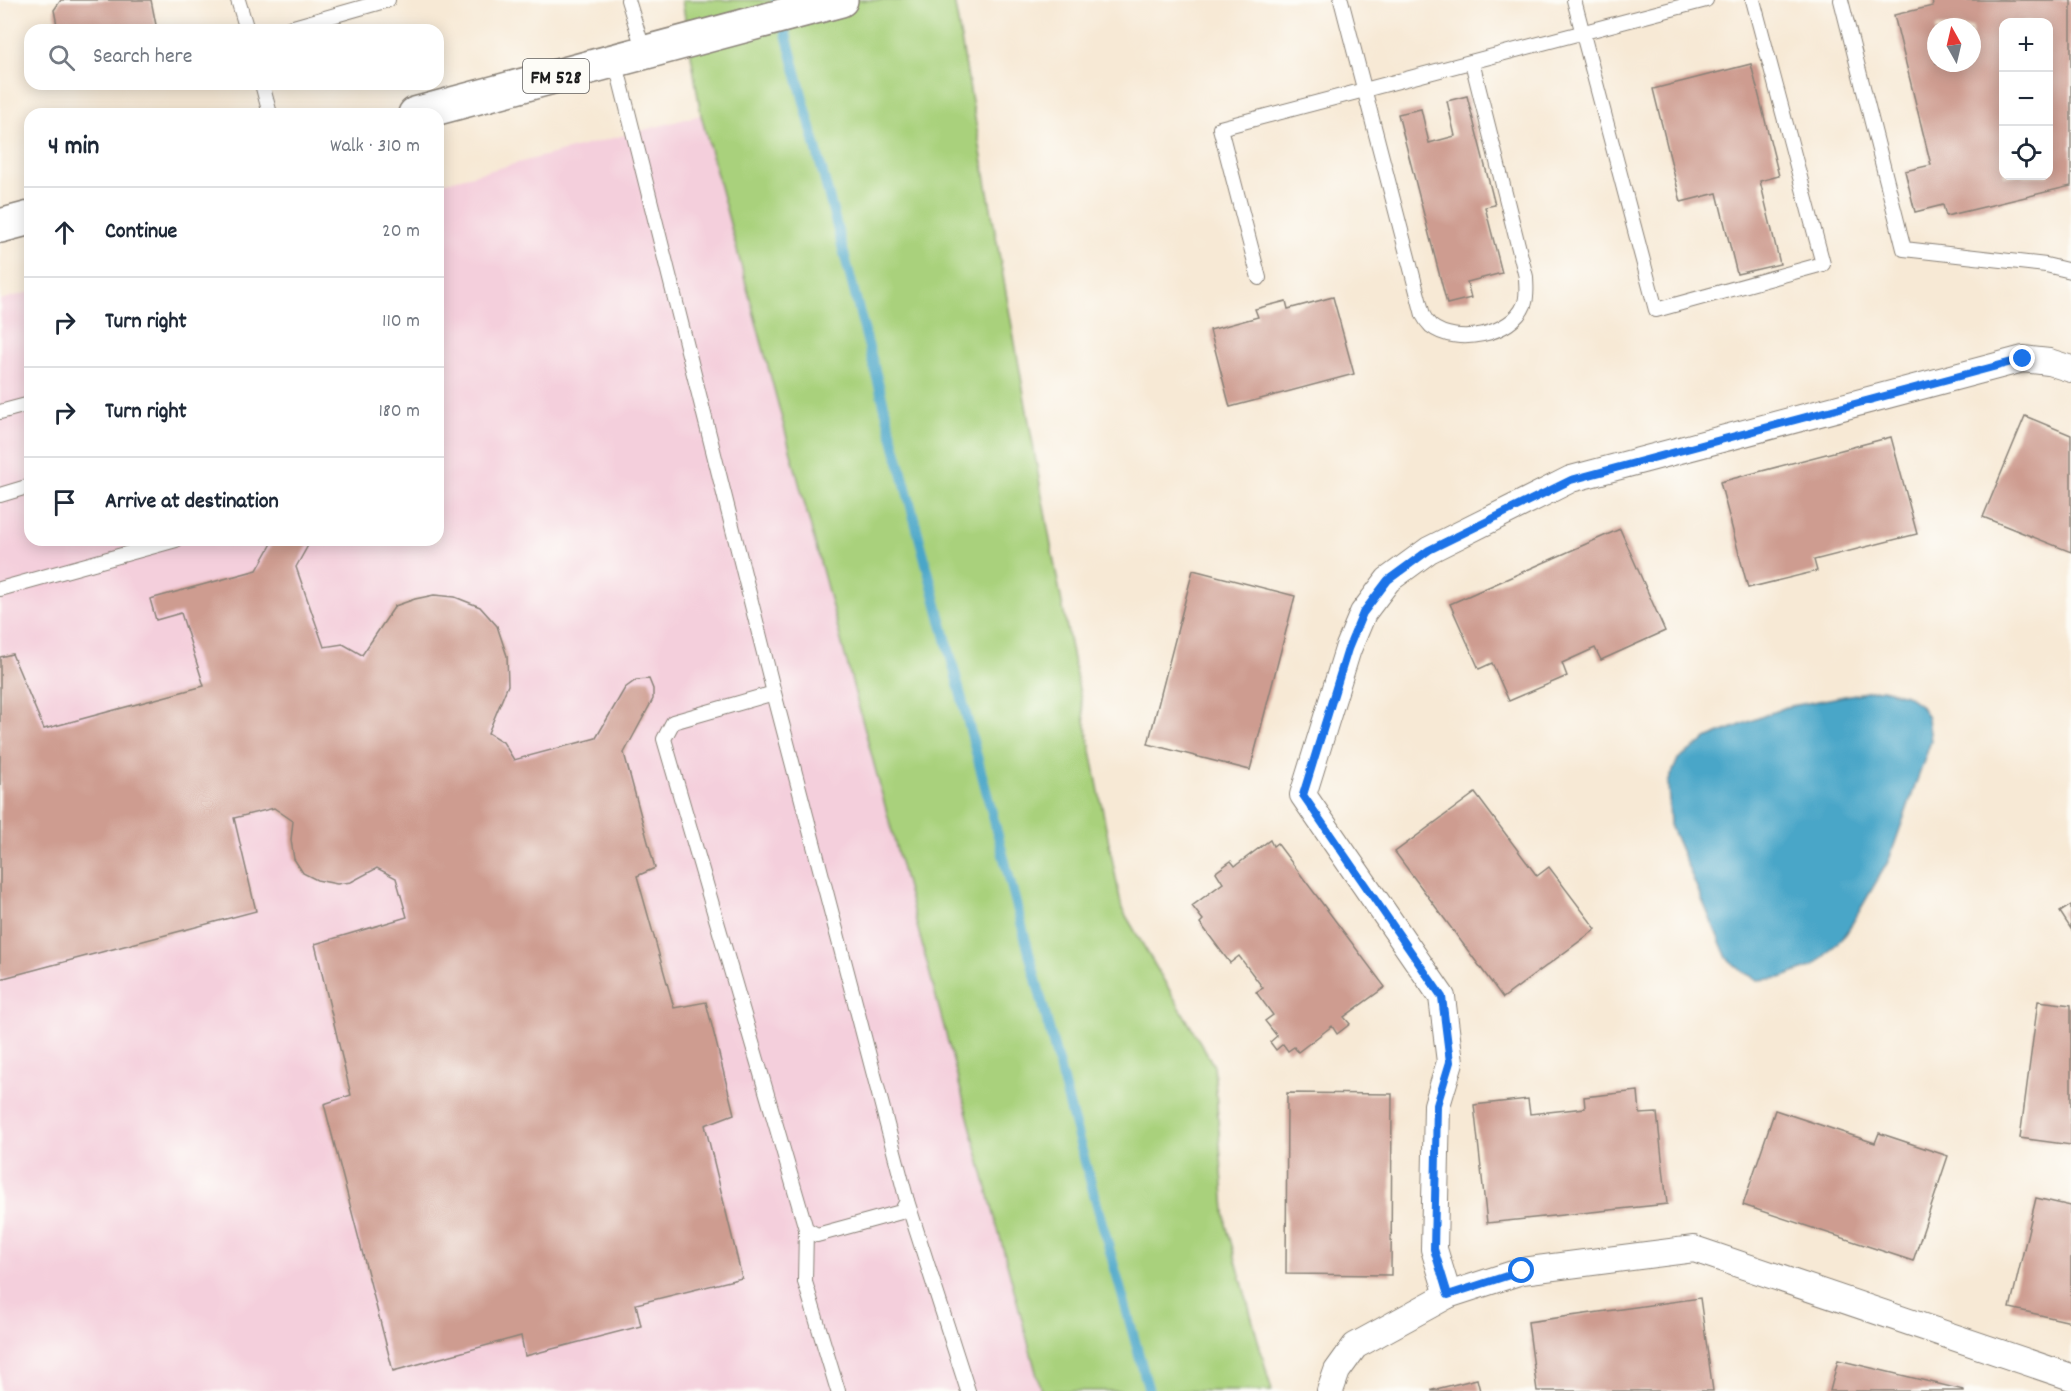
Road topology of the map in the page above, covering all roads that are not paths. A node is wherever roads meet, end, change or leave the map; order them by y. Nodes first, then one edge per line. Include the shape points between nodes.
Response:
1 (238, 0) edge
2 (388, 0) edge
3 (628, 0) edge
4 (841, 0) edge
5 (1341, 0) edge
6 (1574, 0) edge
7 (1706, 0) edge
8 (1753, 0) edge
9 (1841, 0) edge
10 (245, 24) edge
11 (304, 24) edge
12 (1583, 32) junction
13 (630, 56) junction
14 (1472, 62) junction
15 (1364, 89) junction
16 (264, 90) edge
17 (268, 108) edge
18 (436, 108) edge
19 (24, 220) edge
20 (0, 226) edge
21 (2071, 270) edge
22 (1258, 278) dead end
23 (2071, 369) edge
24 (24, 406) edge
25 (0, 412) edge
26 (24, 488) edge
27 (0, 495) edge
28 (154, 546) edge
29 (0, 589) edge
30 (774, 693) junction
31 (907, 1201) junction
32 (806, 1229) junction
33 (1448, 1295) junction
34 (2071, 1377) edge
35 (838, 1391) edge
36 (968, 1391) edge
37 (1330, 1391) edge

1 - 10 lane
2 - 11 lane
3 - 13 lane
4 - 13 main road, FM 528
5 - 15 lane
6 - 12 lane
7 - 12 lane
8 - 12 lane via 1823,264 1656,310
9 - 21 lane via 1904,249
12 - 14 lane
13 - 18 main road, FM 528
13 - 30 lane
14 - 15 lane
14 - 15 lane via 1526,277 1524,305 1501,328 1482,335 1462,338 1444,333 1431,326 1423,315
15 - 22 lane via 1220,128
16 - 17 lane
19 - 20 main road
23 - 33 street via 2023,359 1571,480 1429,550 1388,580 1363,613 1303,795 1442,997 1450,1062 1437,1105 1434,1249
24 - 25 lane
26 - 27 lane
28 - 29 lane
30 - 31 lane
30 - 32 lane via 674,722 664,739
31 - 32 lane via 901,1212 817,1235
31 - 36 lane
32 - 35 lane via 805,1282
33 - 34 street via 1522,1271 1694,1249
33 - 37 street via 1355,1346 1337,1371

